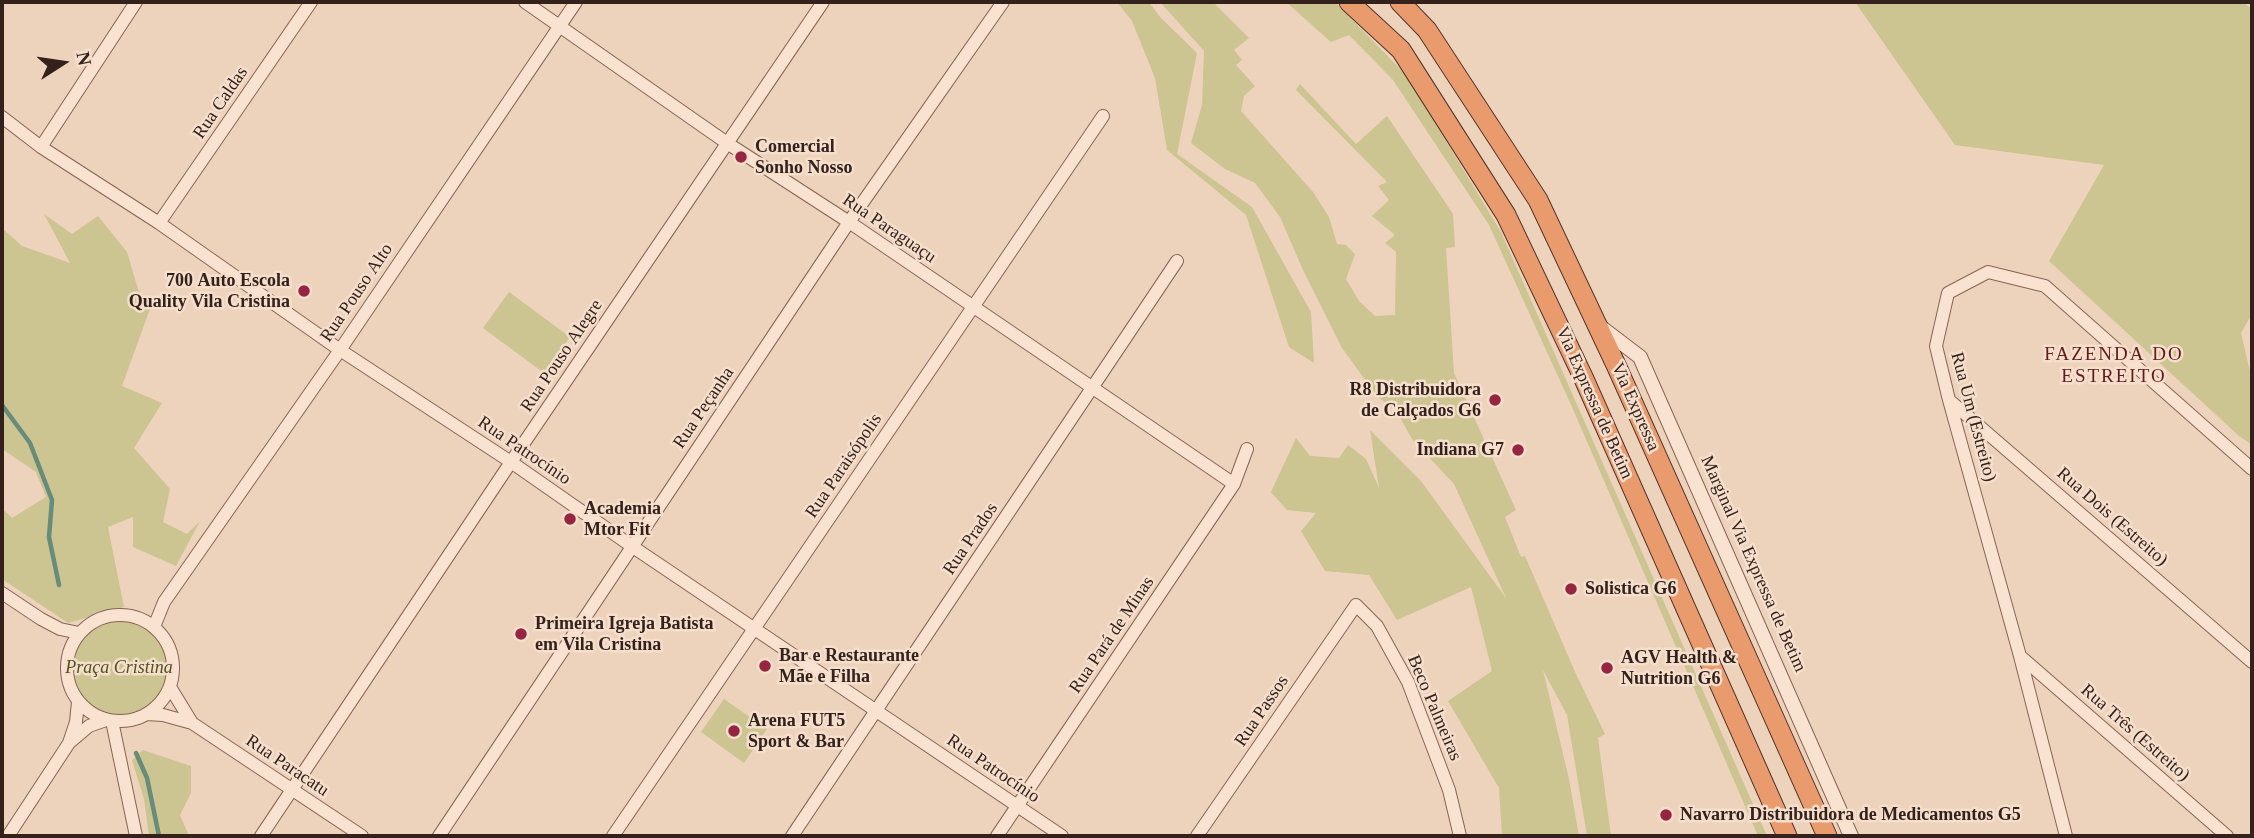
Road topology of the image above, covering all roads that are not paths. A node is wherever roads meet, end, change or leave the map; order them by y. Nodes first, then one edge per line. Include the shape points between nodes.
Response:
1 (136, 2) edge
2 (311, 2) edge
3 (525, 2) edge
4 (576, 2) edge
5 (823, 2) edge
6 (1003, 2) edge
7 (1349, 2) edge
8 (1400, 2) edge
9 (560, 25) junction
10 (1103, 116) dead end
11 (2, 117) edge
12 (727, 143) junction
13 (41, 147) junction
14 (849, 222) junction
15 (159, 223) junction
16 (1178, 261) dead end
17 (973, 306) junction
18 (1597, 325) junction
19 (340, 350) junction
20 (1095, 387) junction
21 (1949, 400) junction
22 (1247, 449) dead end
23 (511, 462) junction
24 (2252, 469) edge
25 (1234, 484) junction
26 (633, 547) junction
27 (2, 593) edge
28 (164, 602) junction
29 (1356, 605) joint
30 (136, 617) junction
31 (41, 619) junction
32 (154, 627) junction
33 (755, 629) junction
34 (79, 633) junction
35 (68, 653) junction
36 (2020, 656) junction
37 (2252, 662) edge
38 (170, 687) junction
39 (78, 702) junction
40 (876, 712) junction
41 (146, 715) junction
42 (109, 720) junction
43 (192, 723) junction
44 (69, 743) junction
45 (291, 791) junction
46 (1017, 807) junction
47 (8, 836) edge
48 (136, 836) edge
49 (261, 836) edge
50 (362, 836) edge
51 (439, 836) edge
52 (613, 836) edge
53 (792, 836) edge
54 (997, 836) edge
55 (1062, 836) edge
56 (1197, 836) edge
57 (1460, 836) edge
58 (1787, 836) edge
59 (1827, 836) edge
60 (1851, 836) edge
61 (2066, 836) edge
62 (2227, 836) edge

1 - 13 street
2 - 15 street, Rua Caldas
3 - 9 street, Rua Paraguaçu
4 - 9 street, Rua Pouso Alto
5 - 12 street, Rua Pouso Alegre
6 - 14 street, Rua Peçanha
7 - 58 highway, Via Expressa de Betim via 1401,51 1506,215
8 - 18 highway, Via Expressa via 1427,30 1538,200
9 - 12 street, Rua Paraguaçu
9 - 19 street, Rua Pouso Alto
10 - 17 street, Rua Paraisópolis
11 - 13 street, Rua Patrocínio
12 - 14 street, Rua Paraguaçu
12 - 23 street, Rua Pouso Alegre
13 - 15 street, Rua Patrocínio
14 - 17 street, Rua Paraguaçu
14 - 26 street, Rua Peçanha
15 - 19 street, Rua Patrocínio
16 - 20 street, Rua Prados
17 - 20 street, Rua Paraguaçu
17 - 33 street, Rua Paraisópolis
18 - 59 highway, Via Expressa
18 - 60 street, Marginal Via Expressa de Betim via 1640,357
19 - 23 street, Rua Patrocínio
19 - 28 street, Rua Pouso Alto
20 - 25 street, Rua Paraguaçu
20 - 40 street, Rua Prados
21 - 24 street, Rua Um (Estreito) via 1937,346 1948,293 1988,272 2045,286
21 - 36 street, Rua Um (Estreito)
21 - 37 street, Rua Dois (Estreito)
22 - 25 street, Rua Pará de Minas
23 - 26 street, Rua Patrocínio
23 - 45 street, Rua Pouso Alegre
25 - 46 street, Rua Pará de Minas
26 - 33 street, Rua Patrocínio
26 - 51 street, Rua Peçanha
27 - 31 street
28 - 30 street, Rua Pouso Alto
28 - 32 street, Rua Pouso Alto
29 - 56 street, Rua Passos
29 - 57 street, Beco Palmeiras via 1377,626 1408,682 1449,790
30 - 32 street
30 - 34 street via 107,616
31 - 34 street
31 - 35 street
32 - 38 street via 169,648
33 - 40 street, Rua Patrocínio
33 - 52 street, Rua Paraisópolis
34 - 35 street
35 - 39 street via 68,678
36 - 61 street, Rua Um (Estreito)
36 - 62 street, Rua Três (Estreito)
38 - 41 street
38 - 43 street, Rua Paracatu
39 - 42 street
39 - 44 street
40 - 46 street, Rua Patrocínio
40 - 53 street, Rua Prados
41 - 42 street
41 - 43 street, Rua Paracatu
42 - 44 street via 89,726
42 - 48 street
43 - 45 street, Rua Paracatu
44 - 47 street
45 - 49 street, Rua Pouso Alegre
45 - 50 street, Rua Paracatu
46 - 54 street, Rua Pará de Minas
46 - 55 street, Rua Patrocínio

